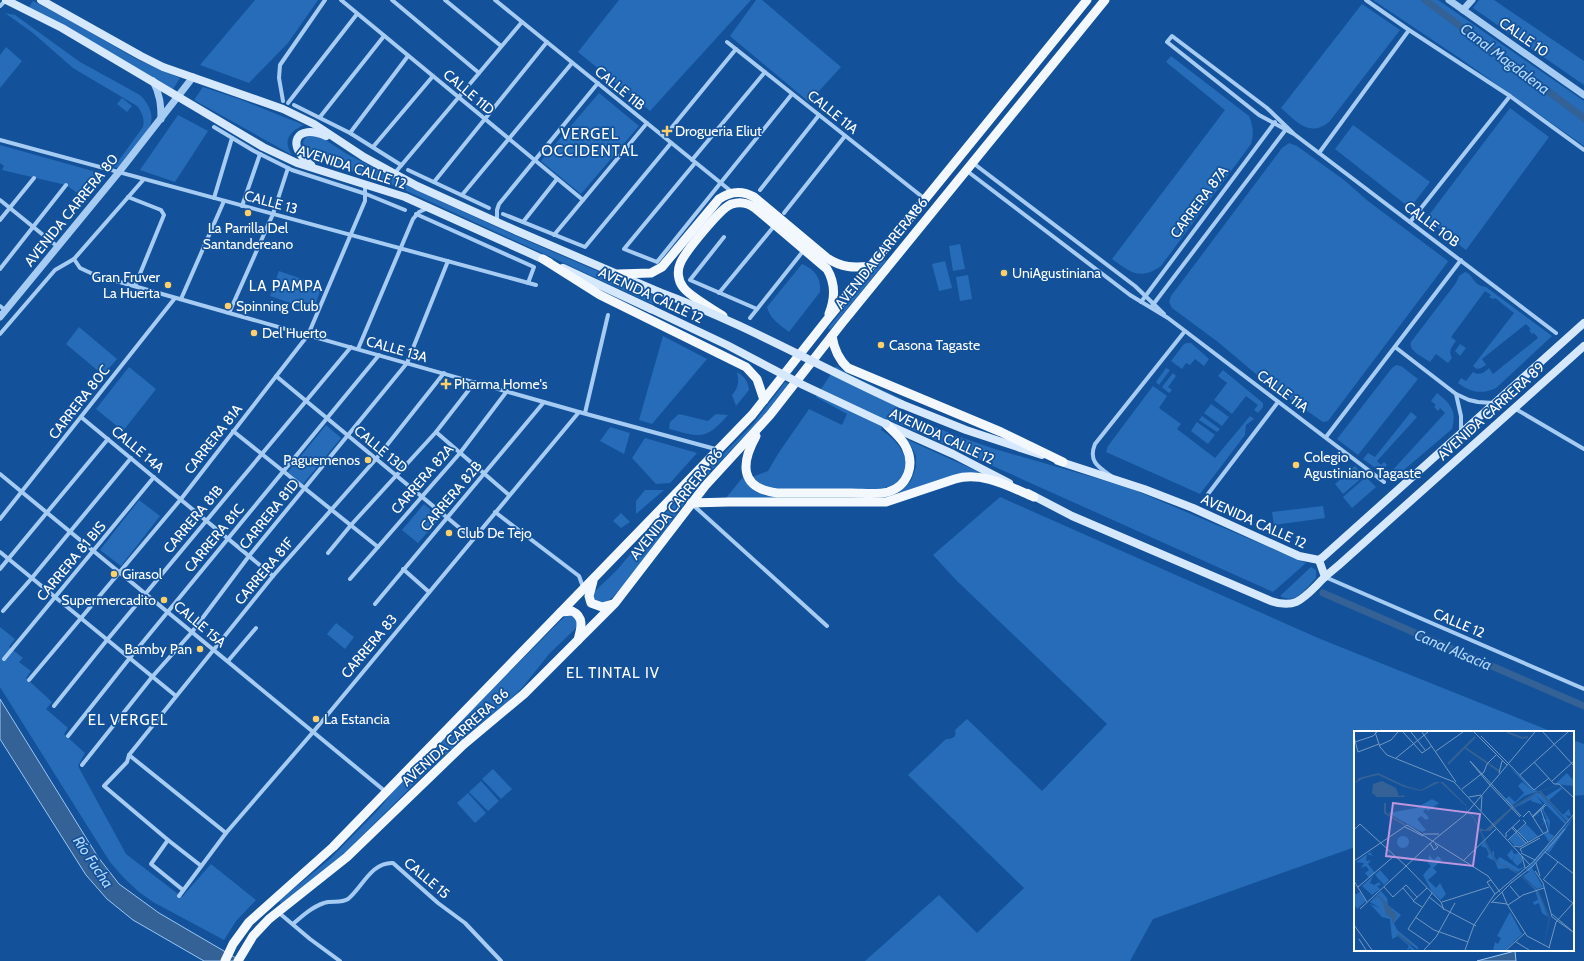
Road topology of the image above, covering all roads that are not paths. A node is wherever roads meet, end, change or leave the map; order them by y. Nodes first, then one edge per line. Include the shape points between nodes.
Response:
1 (6, 0) edge
2 (41, 0) edge
3 (325, 0) edge
4 (341, 0) edge
5 (392, 0) edge
6 (445, 0) edge
7 (495, 0) edge
8 (1087, 0) edge
9 (1104, 0) edge
10 (1366, 0) edge
11 (1453, 1) edge
12 (1469, 1) edge
13 (0, 6) edge
14 (1463, 10) junction
15 (357, 14) junction
16 (522, 22) junction
17 (1409, 30) junction
18 (384, 36) junction
19 (547, 42) junction
20 (727, 42) dead end
21 (501, 46) junction
22 (736, 49) junction
23 (408, 56) junction
24 (572, 63) junction
25 (765, 72) junction
26 (479, 73) junction
27 (433, 76) junction
28 (193, 77) junction
29 (152, 81) junction
30 (598, 84) junction
31 (792, 94) junction
32 (1584, 95) edge
33 (1510, 96) junction
34 (178, 97) junction
35 (458, 97) junction
36 (283, 101) dead end
37 (288, 102) dead end
38 (294, 105) dead end
39 (819, 115) junction
40 (320, 117) junction
41 (1278, 118) junction
42 (161, 119) junction
43 (485, 119) junction
44 (647, 123) junction
45 (1274, 123) junction
46 (214, 127) dead end
47 (1287, 128) junction
48 (350, 133) junction
49 (845, 136) junction
50 (664, 137) junction
51 (232, 138) junction
52 (509, 139) junction
53 (0, 140) edge
54 (342, 143) junction
55 (671, 143) junction
56 (373, 147) junction
57 (1584, 150) edge
58 (1319, 153) junction
59 (260, 154) junction
60 (535, 160) junction
61 (694, 161) junction
62 (401, 166) junction
63 (970, 167) junction
64 (288, 168) junction
65 (316, 168) junction
66 (408, 170) dead end
67 (119, 172) junction
68 (394, 174) junction
69 (34, 178) dead end
70 (144, 179) junction
71 (557, 179) junction
72 (434, 182) junction
73 (720, 182) junction
74 (365, 184) junction
75 (66, 185) dead end
76 (760, 190) dead end
77 (732, 192) junction
78 (366, 194) junction
79 (462, 195) junction
80 (128, 197) junction
81 (214, 198) junction
82 (0, 200) edge
83 (583, 200) junction
84 (925, 200) junction
85 (224, 201) junction
86 (242, 206) junction
87 (10, 208) junction
88 (428, 208) junction
89 (489, 208) dead end
90 (405, 210) dead end
91 (784, 212) dead end
92 (273, 214) junction
93 (416, 214) junction
94 (503, 214) dead end
95 (0, 220) edge
96 (497, 222) junction
97 (523, 222) junction
98 (1410, 222) junction
99 (775, 225) junction
100 (33, 227) junction
101 (350, 235) junction
102 (554, 235) junction
103 (724, 237) dead end
104 (58, 247) junction
105 (400, 248) junction
106 (804, 249) junction
107 (74, 259) junction
108 (543, 259) junction
109 (1461, 260) junction
110 (448, 261) junction
111 (871, 266) junction
112 (0, 268) edge
113 (618, 274) junction
114 (528, 283) junction
115 (536, 285) dead end
116 (135, 286) junction
117 (719, 293) junction
118 (1146, 296) junction
119 (175, 298) junction
120 (181, 299) junction
121 (1142, 302) junction
122 (1152, 306) junction
123 (3, 308) edge
124 (757, 309) junction
125 (229, 312) junction
126 (608, 315) dead end
127 (0, 317) edge
128 (726, 318) junction
129 (750, 318) dead end
130 (826, 321) junction
131 (1584, 323) edge
132 (1185, 331) junction
133 (1556, 333) dead end
134 (0, 334) edge
135 (308, 335) junction
136 (832, 336) junction
137 (1584, 346) edge
138 (351, 347) junction
139 (1395, 347) junction
140 (358, 349) junction
141 (379, 355) junction
142 (407, 363) junction
143 (444, 373) junction
144 (276, 376) junction
145 (475, 382) junction
146 (507, 391) junction
147 (1456, 394) junction
148 (764, 400) junction
149 (306, 401) junction
150 (544, 402) junction
151 (1278, 402) junction
152 (1495, 403) junction
153 (1514, 408) junction
154 (579, 412) junction
155 (585, 413) junction
156 (81, 417) junction
157 (327, 418) junction
158 (886, 424) junction
159 (762, 426) junction
160 (233, 432) junction
161 (436, 432) junction
162 (1461, 434) junction
163 (348, 435) junction
164 (1326, 437) junction
165 (108, 439) junction
166 (1584, 449) edge
167 (719, 450) junction
168 (460, 453) junction
169 (262, 454) junction
170 (131, 458) junction
171 (376, 459) junction
172 (1064, 462) junction
173 (283, 472) junction
174 (484, 473) junction
175 (0, 474) edge
176 (396, 476) junction
177 (154, 477) junction
178 (1116, 479) junction
179 (1384, 482) dead end
180 (304, 488) junction
181 (22, 492) junction
182 (1208, 494) dead end
183 (509, 495) junction
184 (422, 497) junction
185 (1034, 497) junction
186 (181, 499) junction
187 (691, 503) junction
188 (331, 510) junction
189 (47, 512) junction
190 (495, 512) junction
191 (447, 518) junction
192 (0, 519) edge
193 (206, 520) junction
194 (351, 525) junction
195 (70, 532) junction
196 (228, 538) junction
197 (473, 539) junction
198 (378, 547) junction
199 (94, 551) junction
200 (0, 552) edge
201 (328, 553) dead end
202 (250, 556) junction
203 (8, 559) junction
204 (1319, 560) junction
205 (0, 569) edge
206 (403, 569) junction
207 (120, 572) junction
208 (273, 576) junction
209 (1325, 577) junction
210 (595, 578) junction
211 (31, 579) junction
212 (350, 579) dead end
213 (584, 589) junction
214 (429, 592) junction
215 (146, 593) junction
216 (55, 597) junction
217 (615, 603) junction
218 (374, 604) dead end
219 (1289, 604) joint
220 (3, 611) dead end
221 (168, 612) junction
222 (561, 612) junction
223 (81, 618) junction
224 (827, 626) dead end
225 (256, 628) dead end
226 (192, 632) junction
227 (107, 640) junction
228 (578, 640) junction
229 (213, 649) junction
230 (4, 659) dead end
231 (129, 659) junction
232 (228, 661) junction
233 (152, 677) junction
234 (29, 680) dead end
235 (1584, 689) edge
236 (176, 696) junction
237 (54, 706) dead end
238 (314, 731) junction
239 (68, 736) dead end
240 (129, 755) junction
241 (82, 765) dead end
242 (386, 792) junction
243 (226, 833) junction
244 (168, 840) junction
245 (200, 865) junction
246 (183, 890) junction
247 (179, 896) dead end
248 (278, 911) junction
249 (293, 924) junction
250 (225, 961) edge
251 (238, 961) edge
252 (340, 961) edge
253 (501, 961) edge

1 - 13 street
1 - 29 main road, AVENIDA CALLE 12 via 62,28
2 - 28 main road, AVENIDA CALLE 12 via 141,56
3 - 36 street via 280,65 279,78
4 - 15 street, CALLE 11D
5 - 26 street
6 - 21 street
7 - 16 street, CALLE 11B
8 - 84 main road, AVENIDA CARRERA 86
9 - 63 main road, AVENIDA CARRERA 86
10 - 17 street
11 - 14 street, CALLE 10
12 - 14 street
14 - 32 street, CALLE 10
15 - 18 street, CALLE 11D
15 - 37 street
16 - 19 street, CALLE 11B
16 - 21 street
17 - 33 street
17 - 58 street
18 - 23 street, CALLE 11D
18 - 40 street
19 - 24 street, CALLE 11B
19 - 43 street
20 - 22 street, CALLE 11A
21 - 26 street
22 - 25 street, CALLE 11A
22 - 50 street
23 - 27 street, CALLE 11D
23 - 48 street
24 - 30 street, CALLE 11B
24 - 52 street
25 - 31 street, CALLE 11A
25 - 61 street
26 - 35 street
27 - 35 street, CALLE 11D
27 - 56 street
28 - 34 street, AVENIDA CARRERA 80
28 - 54 main road, AVENIDA CALLE 12 via 283,109 301,117
29 - 34 main road, AVENIDA CALLE 12
29 - 42 street via 161,104
30 - 44 street, CALLE 11B
30 - 60 street
31 - 39 street, CALLE 11A
31 - 73 street
33 - 57 street
33 - 98 street
34 - 42 street, AVENIDA CARRERA 80
34 - 65 main road, AVENIDA CALLE 12 via 273,152
35 - 43 street, CALLE 11D
35 - 62 street
38 - 40 street
39 - 49 street, CALLE 11A
39 - 76 street
40 - 48 street
41 - 45 street, CARRERA 87A
41 - 45 street, CALLE 10B via 1172,36 1167,42 1259,115
41 - 47 street, CALLE 10B
42 - 67 street, AVENIDA CARRERA 80
43 - 52 street, CALLE 11D
43 - 72 street
44 - 50 street, CALLE 11B
44 - 83 street
45 - 47 street, CALLE 10B
45 - 118 street, CARRERA 87A
46 - 51 street
47 - 58 street, CALLE 10B
47 - 122 street, CARRERA 87A
48 - 56 street
49 - 84 street, CALLE 11A
49 - 91 street
50 - 55 street, CALLE 11B
51 - 59 street
51 - 81 street
52 - 60 street, CALLE 11D
52 - 79 street
53 - 67 street, CALLE 13
54 - 65 main road via 312,131 299,137 297,150 302,158
54 - 68 main road, AVENIDA CALLE 12
55 - 61 street, CALLE 11B
55 - 102 street via 585,247
56 - 62 street
58 - 98 street, CALLE 10B
59 - 64 street
59 - 86 street
60 - 71 street, CALLE 11D
60 - 96 street via 499,204
61 - 73 street, CALLE 11B
61 - 73 street via 624,249 657,262
62 - 68 street
63 - 118 street, CALLE 11A via 1129,281
63 - 121 street, CALLE 11A
63 - 136 main road, AVENIDA CARRERA 86
64 - 78 street
64 - 92 street
65 - 74 main road, AVENIDA CALLE 12
66 - 72 street
67 - 70 street, CALLE 13
67 - 104 street, AVENIDA CARRERA 80
68 - 96 main road, AVENIDA CALLE 12
69 - 87 street
70 - 80 street
70 - 81 street, CALLE 13
71 - 83 street, CALLE 11D
71 - 97 street
72 - 79 street
73 - 77 street, CALLE 11B
74 - 78 street, CARRERA 81A
74 - 88 main road, AVENIDA CALLE 12
75 - 100 street
77 - 111 main road via 743,192 754,197 836,264 849,267
77 - 113 main road via 719,199 662,267 651,273
78 - 90 street
78 - 101 street, CARRERA 81A
79 - 89 street
80 - 107 street
80 - 116 street via 163,212 164,215
81 - 85 street, CALLE 13
82 - 87 street
83 - 102 street
84 - 111 main road, AVENIDA CARRERA 86
85 - 86 street, CALLE 13
85 - 120 street
86 - 92 street, CALLE 13
87 - 95 street
87 - 100 street
88 - 93 street
88 - 108 main road, AVENIDA CALLE 12
92 - 101 street, CALLE 13
92 - 125 street
93 - 105 street
93 - 114 street via 534,267
94 - 97 street
96 - 113 main road, AVENIDA CALLE 12
97 - 102 street
98 - 109 street, CALLE 10B
99 - 106 main road
99 - 117 street
99 - 128 main road via 750,205 731,204 719,213 683,257 678,270 683,288
100 - 104 street
100 - 112 street
101 - 105 street, CALLE 13
101 - 135 street, CARRERA 81A
103 - 117 street via 690,280
104 - 123 street, AVENIDA CARRERA 80
105 - 110 street, CALLE 13
105 - 140 street
106 - 124 street
106 - 130 main road via 827,269 834,283 833,300
107 - 116 street, CALLE 13A via 84,271
107 - 134 street via 55,270
108 - 148 main road via 600,295 746,367 757,379
108 - 158 main road, AVENIDA CALLE 12, bridge via 727,345 803,385
109 - 133 street, CALLE 10B
109 - 139 street
110 - 114 street, CALLE 13
110 - 142 street, CARRERA 81D
111 - 130 main road, AVENIDA CARRERA 86
113 - 128 main road, AVENIDA CALLE 12, bridge
114 - 115 street, CALLE 13
116 - 119 street, CALLE 13A
117 - 124 street
118 - 121 street, CARRERA 87A
118 - 122 street, CALLE 11A
119 - 120 street, CALLE 13A
119 - 156 street, CARRERA 80C
120 - 125 street, CALLE 13A
121 - 122 street, CALLE 11A
122 - 132 street, CALLE 11A
123 - 127 street, AVENIDA CARRERA 80
124 - 129 street
125 - 135 street, CALLE 13A
126 - 155 street
128 - 172 main road, AVENIDA CALLE 12, bridge via 901,404 973,432
130 - 148 main road, AVENIDA CARRERA 86
131 - 152 main road, AVENIDA CARRERA 89
132 - 151 street, CALLE 11A
132 - 178 street via 1095,444 1092,453 1094,460 1100,468
135 - 138 street, CALLE 13A
135 - 144 street, CARRERA 81A
136 - 159 main road, AVENIDA CARRERA 86
136 - 172 main road via 835,349 848,368 1001,432
137 - 153 main road, AVENIDA CARRERA 89
138 - 140 street, CALLE 13A
138 - 149 street, CARRERA 81B
139 - 147 street
139 - 164 street
140 - 141 street, CALLE 13A
141 - 142 street, CALLE 13A
141 - 157 street, CARRERA 81C
142 - 143 street, CALLE 13A
142 - 163 street, CARRERA 81D
143 - 145 street, CALLE 13A
143 - 171 street, CARRERA 81F
144 - 149 street, CALLE 13D
144 - 160 street, CARRERA 81A
145 - 146 street, CALLE 13A
145 - 161 street
146 - 150 street, CALLE 13A
146 - 168 street, CARRERA 82A
147 - 152 street via 1468,400
147 - 162 street via 1461,416
148 - 167 main road, AVENIDA CARRERA 86
149 - 157 street, CALLE 13D
149 - 169 street, CARRERA 81B
150 - 154 street, CALLE 13A
150 - 174 street, CARRERA 82B
151 - 164 street, CALLE 11A
151 - 182 street
152 - 162 main road, AVENIDA CARRERA 89
153 - 166 street
153 - 209 main road, AVENIDA CARRERA 89
154 - 155 street, CALLE 13A
154 - 183 street, CARRERA 83
155 - 167 street, CALLE 13A
156 - 165 street, CALLE 14A
156 - 181 street, CARRERA 80C
157 - 163 street, CALLE 13D
157 - 173 street, CARRERA 81C
158 - 159 main road via 906,446 910,464 903,483 895,489 877,493 777,493 761,490 750,480 745,464 747,454
158 - 185 main road, AVENIDA CALLE 12 via 959,457
159 - 187 main road, AVENIDA CARRERA 86
160 - 169 street
160 - 186 street, CARRERA 81A
161 - 168 street
161 - 176 street
162 - 204 main road, AVENIDA CARRERA 89
163 - 171 street, CALLE 13D
163 - 180 street, CARRERA 81D
164 - 179 street, CALLE 11A
165 - 170 street, CALLE 14A
165 - 189 street
167 - 210 main road, AVENIDA CARRERA 86
168 - 174 street
168 - 184 street, CARRERA 82A
169 - 173 street
169 - 193 street, CARRERA 81B
170 - 177 street, CALLE 14A
170 - 195 street
171 - 176 street, CALLE 13D
171 - 188 street, CARRERA 81F
172 - 178 main road, AVENIDA CALLE 12
173 - 180 street
173 - 196 street, CARRERA 81C
174 - 183 street
174 - 191 street, CARRERA 82B
175 - 181 street, CALLE 15A
176 - 184 street, CALLE 13D
176 - 194 street
177 - 186 street, CALLE 14A
177 - 199 street, CARRERA 81 BIS
178 - 204 main road, AVENIDA CALLE 12 via 1192,508 1299,556
180 - 188 street
180 - 202 street, CARRERA 81D
181 - 189 street, CALLE 15A
181 - 192 street, CARRERA 80C
183 - 190 street, CARRERA 83
184 - 191 street, CALLE 13D
184 - 198 street, CARRERA 82A
185 - 187 main road via 986,479 967,477 886,502
185 - 219 main road, AVENIDA CALLE 12 via 1072,516 1271,601
186 - 193 street, CALLE 14A
186 - 207 street, CARRERA 81A
187 - 217 main road, AVENIDA CARRERA 86
187 - 224 street
188 - 194 street
188 - 208 street, CARRERA 81F
189 - 195 street, CALLE 15A
189 - 203 street
190 - 197 street, CARRERA 83
190 - 213 street via 579,576
191 - 197 street, CALLE 13D
191 - 206 street, CARRERA 82B
193 - 196 street, CALLE 14A
193 - 215 street, CARRERA 81B
194 - 198 street
194 - 201 street
195 - 199 street, CALLE 15A
195 - 211 street
196 - 202 street, CALLE 14A
196 - 221 street, CARRERA 81C
197 - 214 street, CARRERA 83
198 - 212 street, CARRERA 82A
199 - 207 street, CALLE 15A
199 - 216 street, CARRERA 81 BIS
200 - 203 street
202 - 208 street, CALLE 14A
202 - 226 street, CARRERA 81D
203 - 205 street
203 - 211 street
204 - 209 main road
206 - 214 street
206 - 218 street, CARRERA 82B
207 - 215 street, CALLE 15A
207 - 223 street, CARRERA 81A
208 - 229 street, CARRERA 81F
209 - 219 main road, AVENIDA CARRERA 89 via 1303,599
209 - 235 street, CALLE 12
210 - 213 main road, AVENIDA CARRERA 86
210 - 217 main road via 589,592 591,603 602,607
211 - 216 street
211 - 220 street
213 - 222 main road, AVENIDA CARRERA 86
214 - 238 street, CARRERA 83
215 - 221 street, CALLE 15A
215 - 227 street, CARRERA 81B
216 - 223 street
216 - 230 street, CARRERA 81 BIS
217 - 228 main road, AVENIDA CARRERA 86
221 - 226 street, CALLE 15A
221 - 231 street, CARRERA 81C
222 - 228 main road via 572,612 580,618 582,623
222 - 242 main road, AVENIDA CARRERA 86
223 - 227 street
223 - 234 street, CARRERA 81A
225 - 232 street
226 - 229 street, CALLE 15A
226 - 233 street, CARRERA 81D
227 - 231 street
227 - 237 street, CARRERA 81B
228 - 248 main road, AVENIDA CARRERA 86 via 524,694 454,753 347,857
229 - 232 street, CALLE 15A
229 - 236 street, CARRERA 81F
231 - 233 street
231 - 239 street, CARRERA 81C
232 - 238 street, CALLE 15A
233 - 236 street
233 - 241 street, CARRERA 81D
236 - 240 street, CARRERA 81F
238 - 242 street, CALLE 15A
238 - 243 street, CARRERA 83
240 - 243 street
240 - 244 street, CARRERA 81F via 127,762 104,786
242 - 250 main road, AVENIDA CARRERA 86 via 322,858 249,922 233,944
243 - 245 street, CARRERA 83
244 - 245 street
244 - 246 street via 151,864
245 - 246 street, CARRERA 83
246 - 247 street, CARRERA 83
248 - 249 street
248 - 251 main road, AVENIDA CARRERA 86 via 261,927
249 - 252 street
249 - 253 street, CALLE 15 via 322,903 344,902 377,868 393,863 465,923

